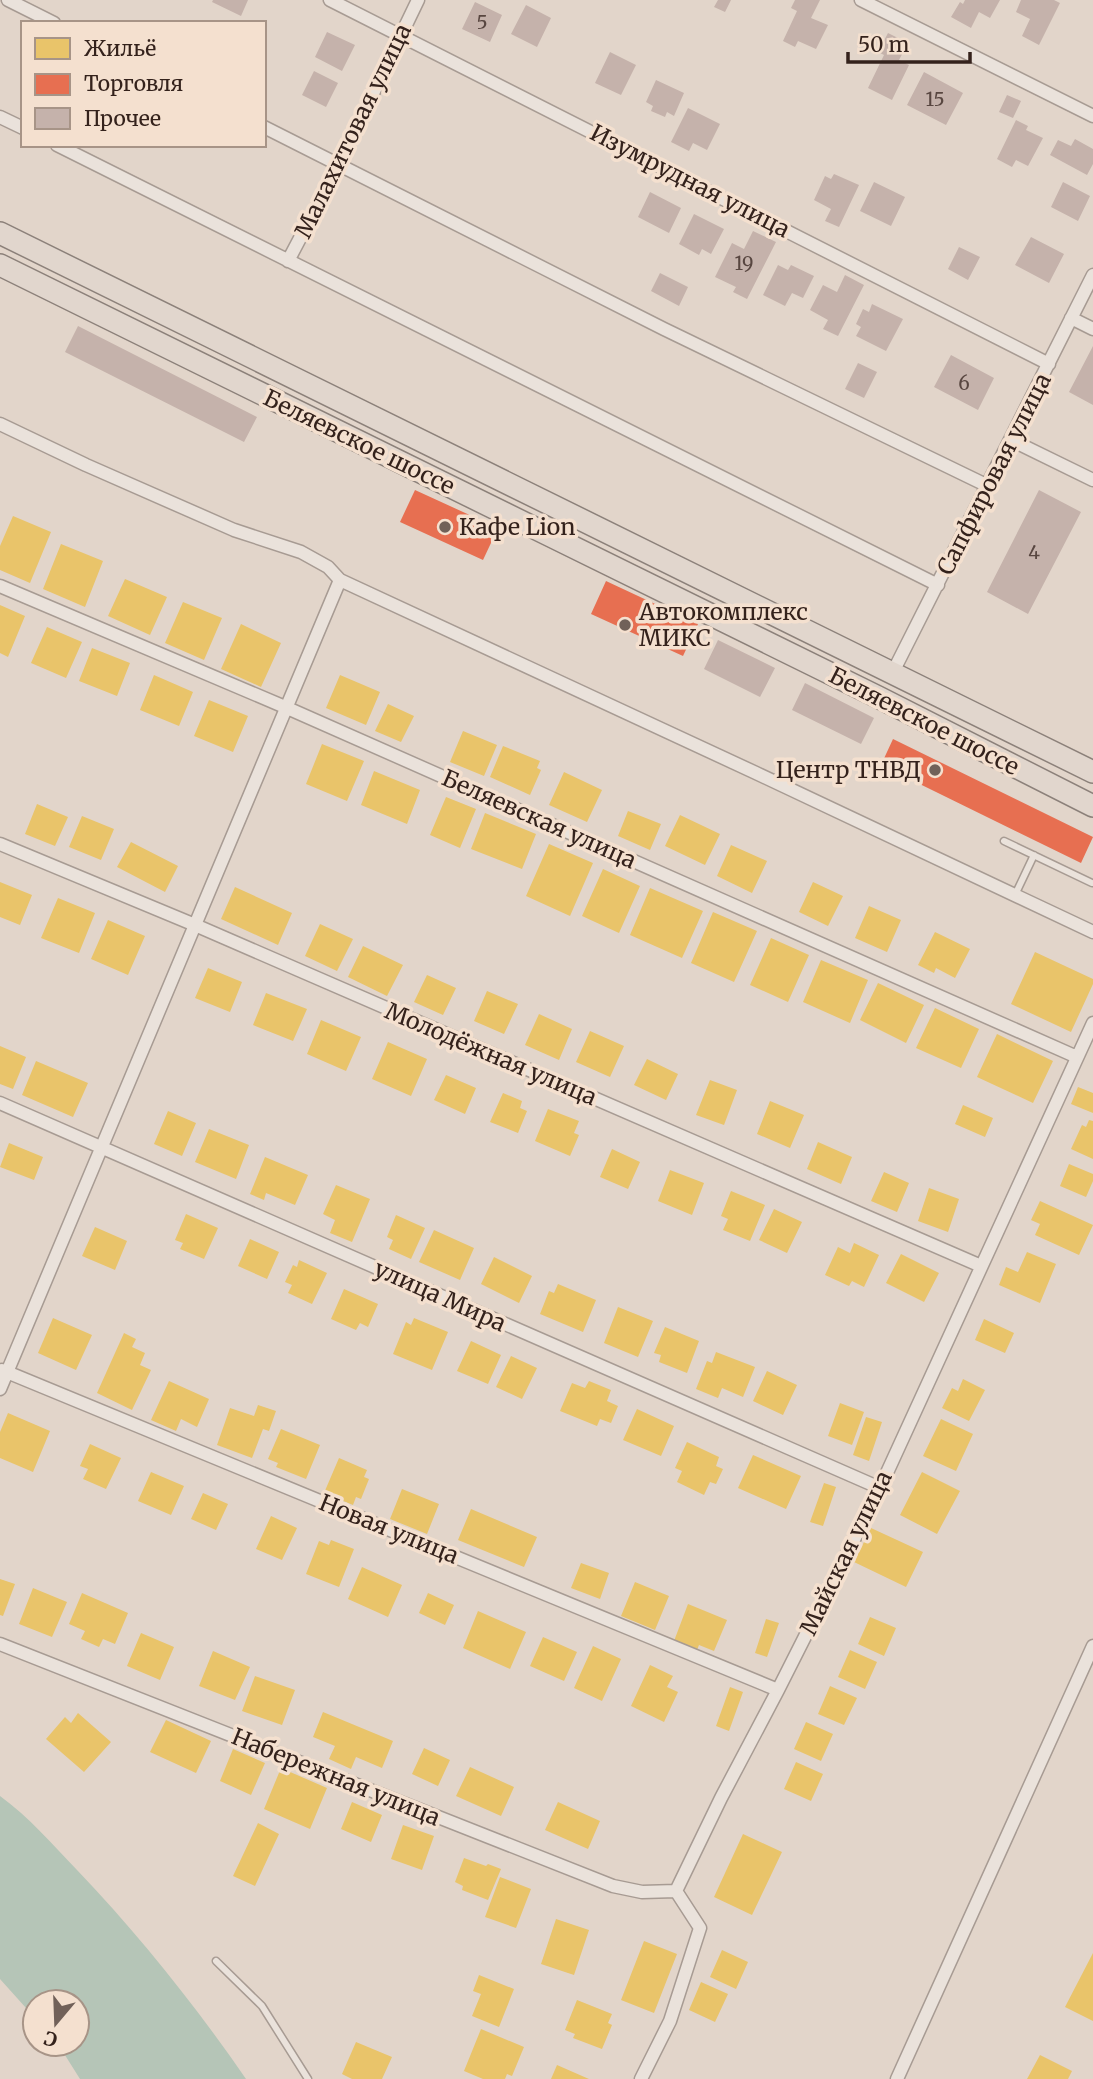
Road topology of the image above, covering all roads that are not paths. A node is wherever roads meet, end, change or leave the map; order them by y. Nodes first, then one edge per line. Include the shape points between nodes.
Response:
1 (8, 0) edge
2 (330, 0) edge
3 (418, 0) edge
4 (861, 0) edge
5 (50, 21) edge
6 (401, 34) junction
7 (1093, 116) edge
8 (0, 117) edge
9 (21, 127) edge
10 (266, 128) edge
11 (61, 147) edge
12 (339, 164) junction
13 (0, 233) edge
14 (288, 261) junction
15 (0, 265) edge
16 (1093, 275) edge
17 (1071, 318) junction
18 (1093, 329) edge
19 (1049, 363) junction
20 (0, 424) edge
21 (1011, 440) junction
22 (1093, 480) edge
23 (988, 486) junction
24 (340, 580) junction
25 (938, 585) junction
26 (0, 586) edge
27 (893, 672) junction
28 (285, 707) junction
29 (1093, 772) edge
30 (1093, 806) edge
31 (1004, 841) dead end
32 (0, 844) edge
33 (1034, 855) junction
34 (1091, 883) edge
35 (1015, 895) junction
36 (195, 925) junction
37 (1093, 932) edge
38 (1093, 1023) edge
39 (1077, 1057) junction
40 (0, 1103) edge
41 (101, 1148) junction
42 (982, 1266) junction
43 (4, 1371) edge
44 (0, 1389) edge
45 (880, 1488) junction
46 (0, 1644) edge
47 (1093, 1646) edge
48 (778, 1690) junction
49 (676, 1891) junction
50 (216, 1961) dead end
51 (308, 2079) edge
52 (641, 2079) edge
53 (897, 2079) edge

1 - 5 street
2 - 6 street, Изумрудная улица
3 - 6 street, Малахитовая улица
4 - 7 street
6 - 12 street, Малахитовая улица
6 - 19 street, Изумрудная улица
8 - 9 street
10 - 12 street
11 - 14 street
12 - 14 street, Малахитовая улица
12 - 23 street
13 - 27 main road, Беляевское шоссе
14 - 25 street
15 - 30 main road, Беляевское шоссе
16 - 17 street, Сапфировая улица
17 - 18 street
17 - 19 street, Сапфировая улица
19 - 21 street, Сапфировая улица
20 - 24 street via 234,530 301,552
21 - 22 street
21 - 23 street, Сапфировая улица
23 - 25 street, Сапфировая улица
24 - 28 street
24 - 35 street
25 - 27 street, Сапфировая улица
26 - 28 street, Беляевская улица
27 - 29 main road, Беляевское шоссе
28 - 36 street
28 - 39 street, Беляевская улица
31 - 33 lane
32 - 36 street, Молодёжная улица
33 - 34 lane
33 - 35 lane
35 - 37 street
36 - 41 street
36 - 42 street, Молодёжная улица
38 - 39 street, Майская улица
39 - 42 street, Майская улица
40 - 41 street, улица Мира
41 - 43 street
41 - 45 street, улица Мира
42 - 45 street, Майская улица
43 - 44 street
43 - 48 street, Новая улица
45 - 48 street, Майская улица
46 - 49 street, Набережная улица via 613,1886 642,1892
47 - 53 street
48 - 49 street, Майская улица
49 - 52 street via 699,1928 670,2021
50 - 51 lane via 262,2006

